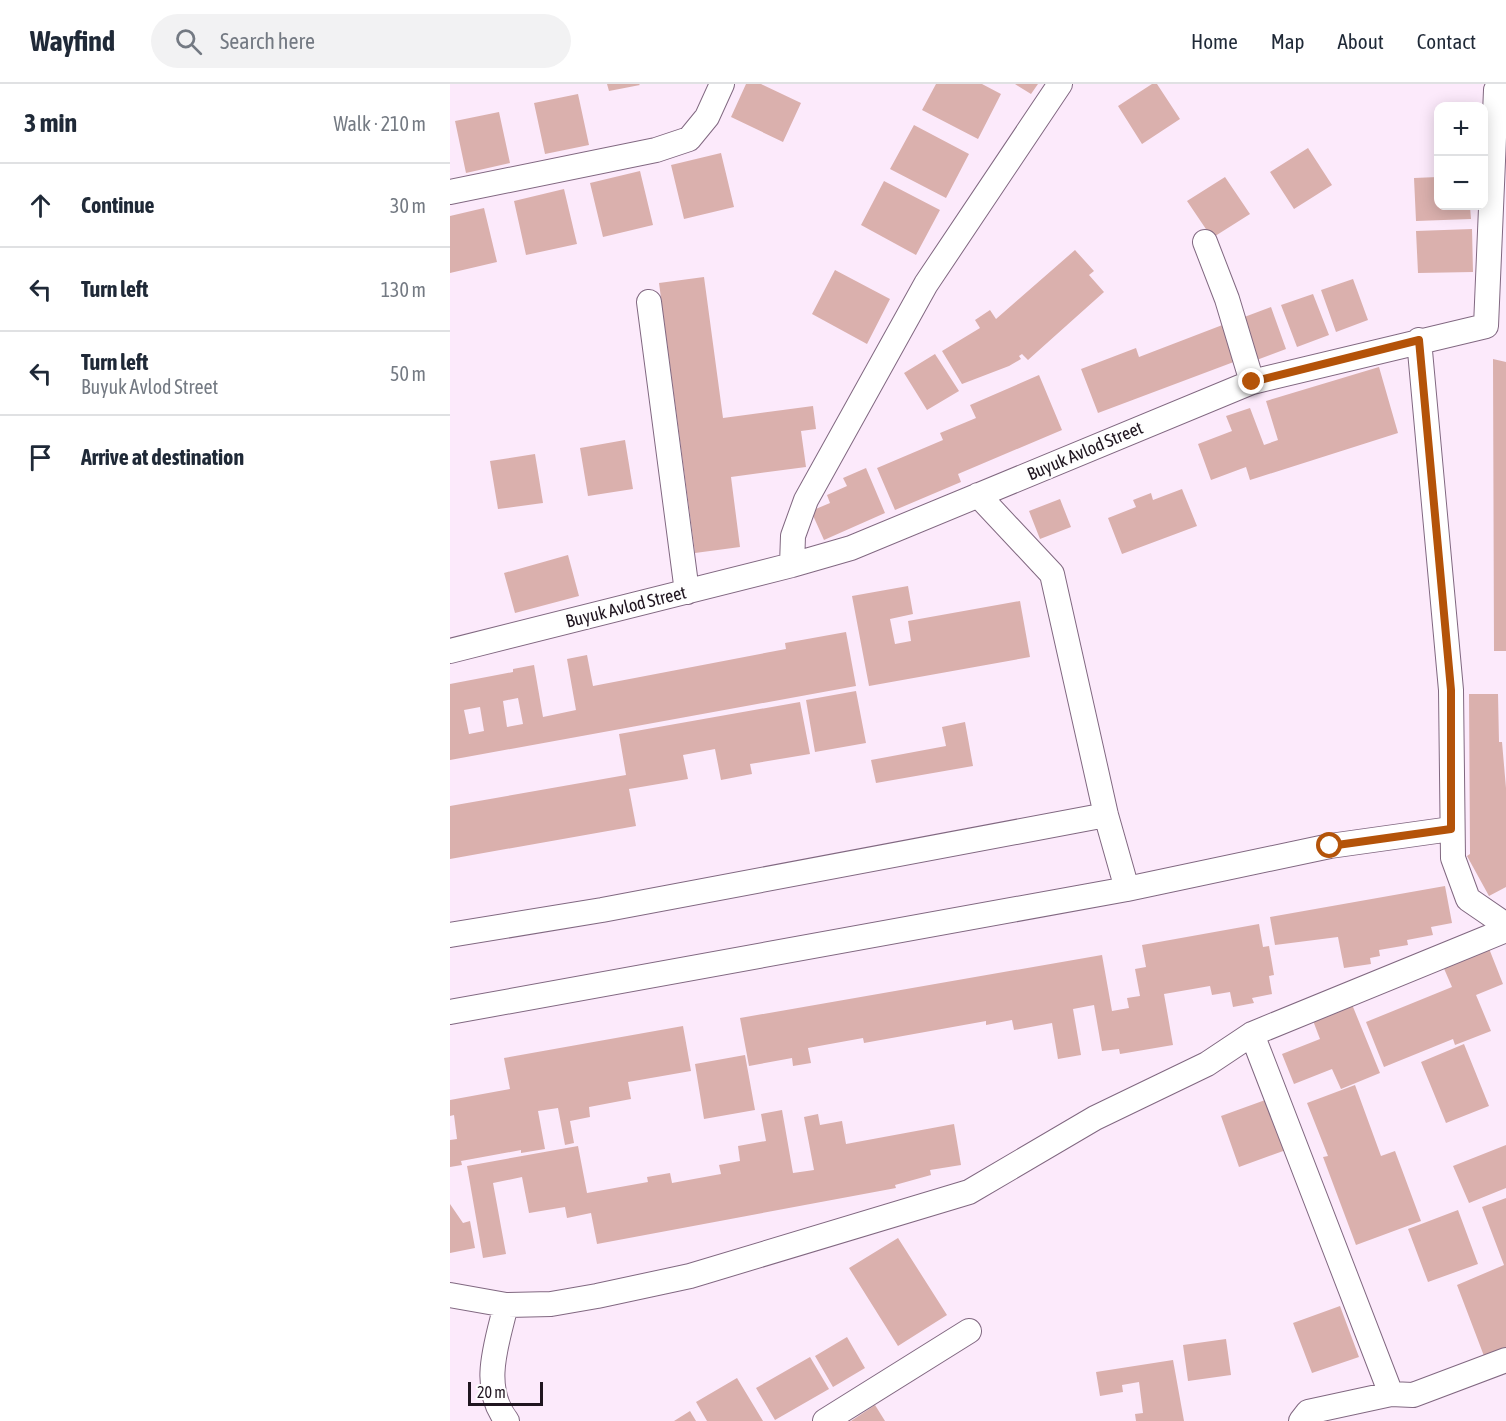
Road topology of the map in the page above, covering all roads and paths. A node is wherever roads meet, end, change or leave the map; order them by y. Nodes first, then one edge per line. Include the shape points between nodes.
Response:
1 (722, 84) edge
2 (1060, 84) edge
3 (1499, 88) edge
4 (450, 192) edge
5 (1204, 242) dead end
6 (649, 302) dead end
7 (1419, 340) junction
8 (1252, 382) junction
9 (978, 495) junction
10 (792, 565) junction
11 (687, 592) junction
12 (450, 651) edge
13 (1106, 815) junction
14 (1451, 829) junction
15 (1127, 889) junction
16 (1506, 925) edge
17 (1506, 930) edge
18 (450, 935) edge
19 (450, 1012) edge
20 (1252, 1034) junction
21 (450, 1295) edge
22 (506, 1305) junction
23 (969, 1331) dead end
24 (1506, 1360) edge
25 (1391, 1394) junction
26 (507, 1421) edge
27 (825, 1421) edge
28 (1301, 1421) edge

1 - 4 street via 707,117 689,139 656,150
2 - 10 street via 926,284 903,325 806,500 793,536
3 - 7 street, Buyuk Avlod Street via 1486,326
5 - 8 street via 1227,299
6 - 11 street
7 - 8 street, Buyuk Avlod Street
7 - 14 street via 1451,690
8 - 9 street, Buyuk Avlod Street
9 - 10 street, Buyuk Avlod Street via 851,548
9 - 13 street via 1052,574
10 - 11 street, Buyuk Avlod Street
11 - 12 street, Buyuk Avlod Street
13 - 15 street
13 - 18 street
14 - 15 street via 1330,846
14 - 16 street via 1454,858 1468,899
15 - 19 street
17 - 20 street
20 - 22 street via 1207,1064 1095,1118 969,1192 690,1276 562,1302
20 - 25 street
21 - 22 street
22 - 26 street via 492,1377 499,1410
23 - 27 street
24 - 25 street via 1413,1395
25 - 28 street via 1308,1412

